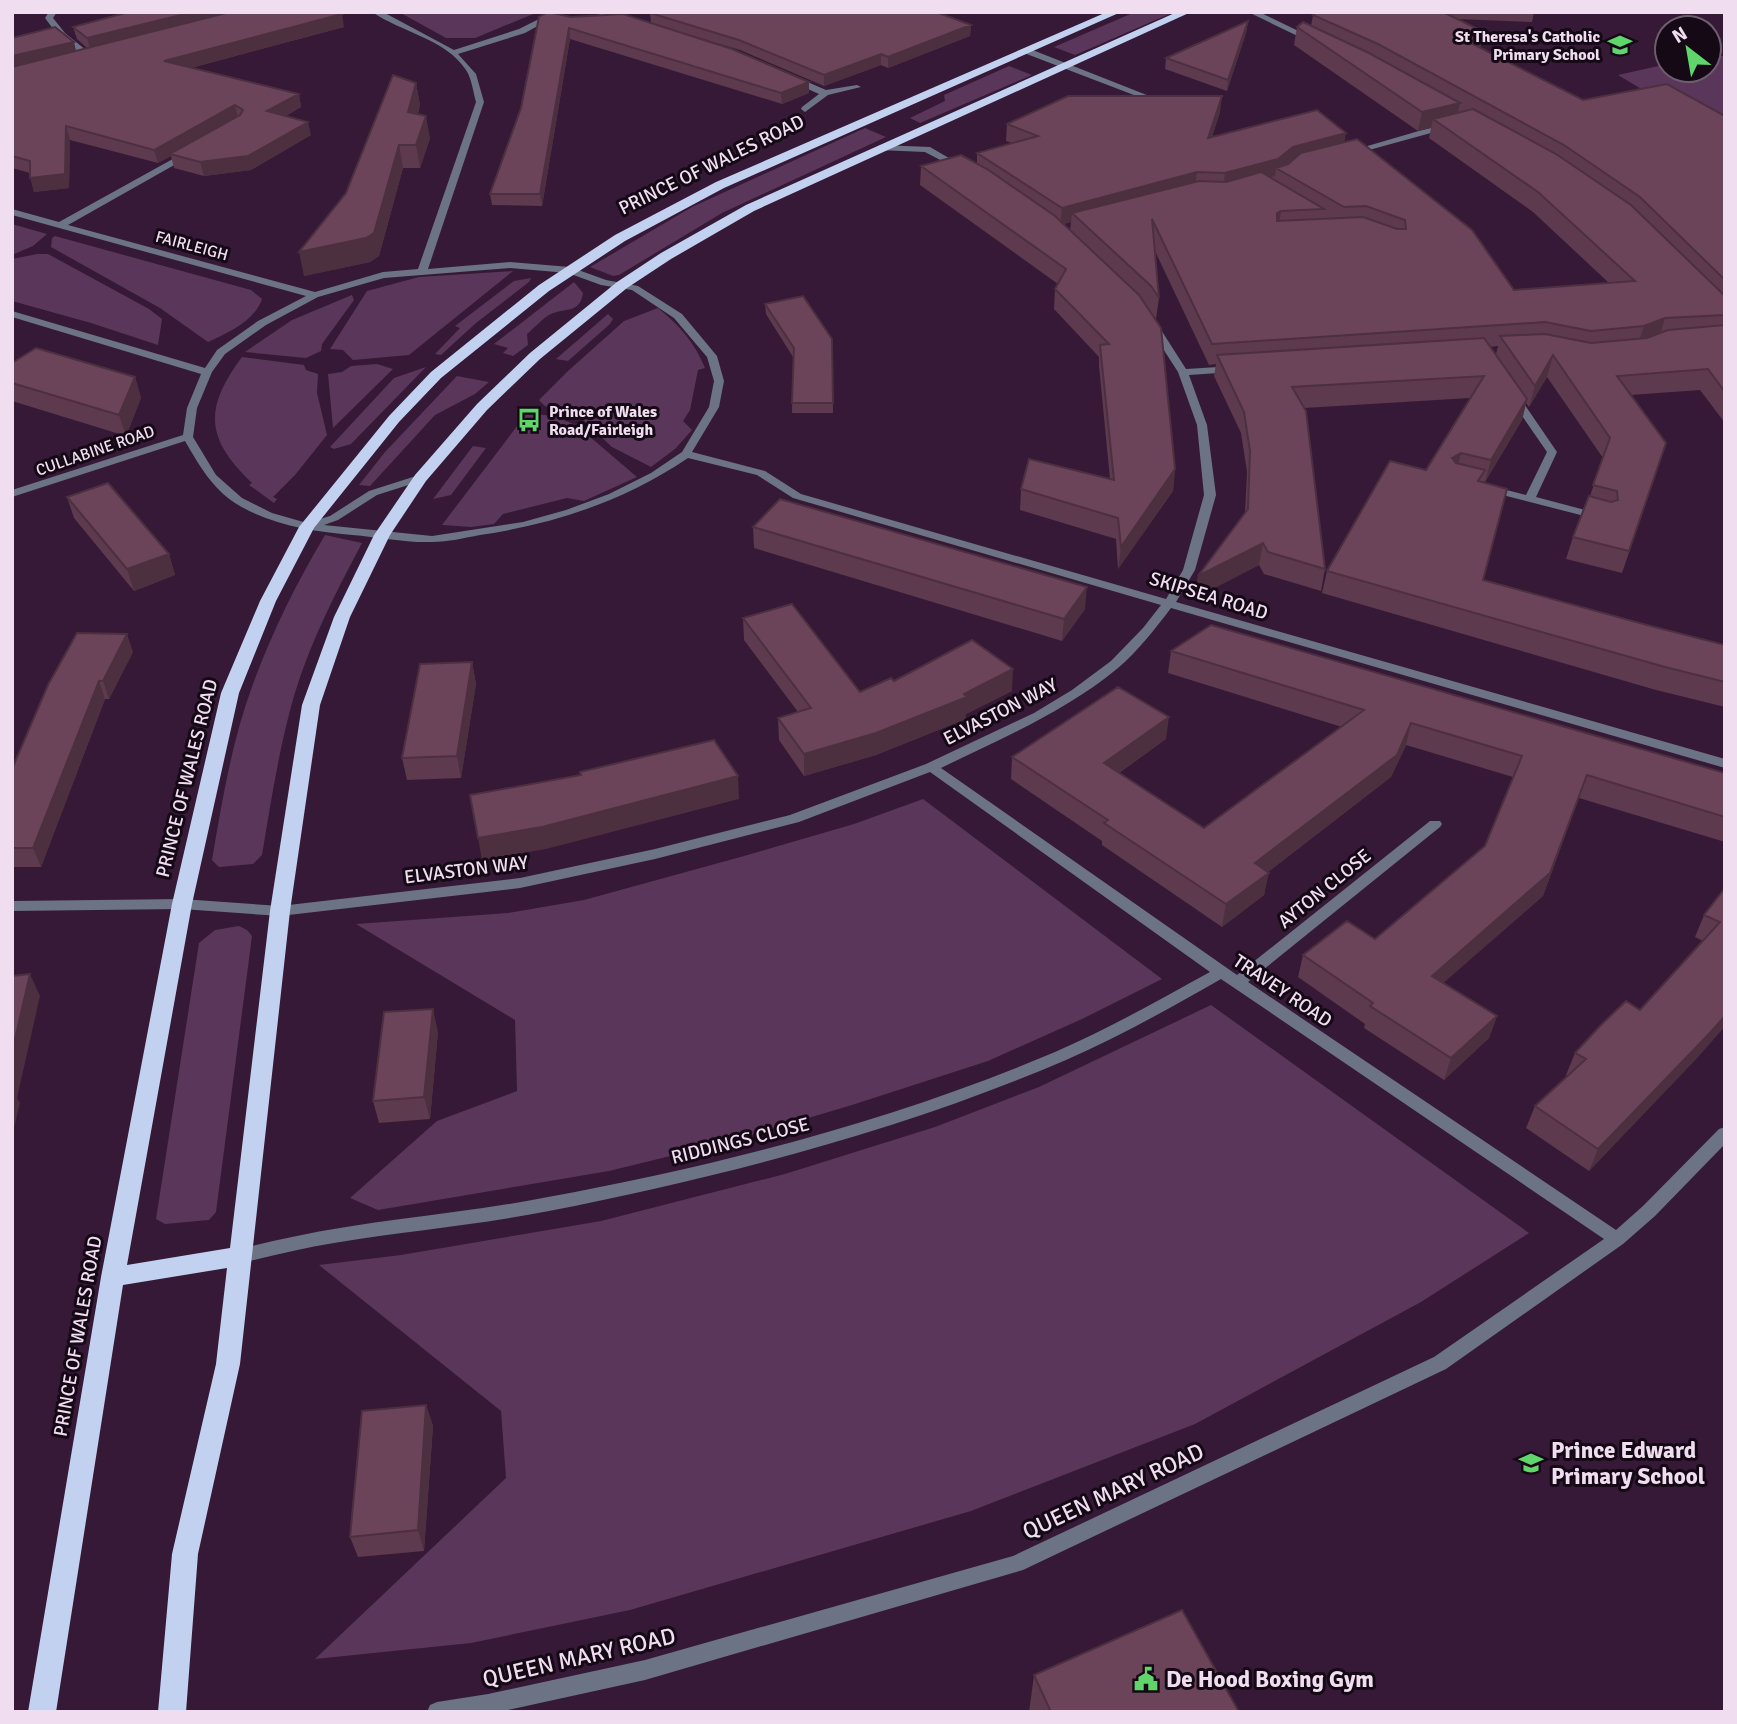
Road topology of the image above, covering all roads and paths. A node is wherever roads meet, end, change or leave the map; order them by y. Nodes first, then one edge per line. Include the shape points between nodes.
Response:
1 (53, 12) edge
2 (376, 12) edge
3 (559, 12) edge
4 (596, 12) edge
5 (1116, 12) edge
6 (1186, 12) edge
7 (1252, 12) edge
8 (634, 24) edge
9 (1318, 42) edge
10 (1027, 51) junction
11 (102, 53) edge
12 (452, 53) junction
13 (89, 57) junction
14 (77, 60) edge
15 (1067, 66) junction
16 (787, 76) edge
17 (857, 87) dead end
18 (825, 93) junction
19 (1164, 103) edge
20 (805, 109) dead end
21 (1458, 124) edge
22 (881, 148) junction
23 (193, 150) edge
24 (1344, 154) edge
25 (970, 172) edge
26 (12, 212) edge
27 (61, 225) junction
28 (423, 270) junction
29 (570, 270) junction
30 (622, 285) junction
31 (315, 295) junction
32 (1143, 312) edge
33 (12, 314) edge
34 (1240, 368) edge
35 (207, 372) junction
36 (1183, 372) junction
37 (1506, 386) edge
38 (188, 437) junction
39 (685, 454) junction
40 (420, 478) junction
41 (1480, 486) edge
42 (12, 494) edge
43 (1530, 499) junction
44 (1605, 518) edge
45 (307, 527) junction
46 (382, 535) junction
47 (1169, 603) junction
48 (1725, 764) edge
49 (931, 767) junction
50 (1434, 824) dead end
51 (182, 904) junction
52 (12, 906) edge
53 (280, 911) junction
54 (1221, 972) junction
55 (1238, 982) junction
56 (1725, 1133) edge
57 (1617, 1239) junction
58 (241, 1256) junction
59 (113, 1277) junction
60 (42, 1712) edge
61 (172, 1712) edge
62 (437, 1712) edge

1 - 13 street via 50,18 62,35
2 - 12 street
3 - 12 street via 522,31
4 - 8 street
5 - 10 highway, PRINCE OF WALES ROAD
6 - 15 highway
7 - 9 street
10 - 15 street
10 - 29 highway, PRINCE OF WALES ROAD via 720,184
11 - 13 street
12 - 28 street via 468,67 480,102
13 - 14 street
15 - 19 street
15 - 22 highway
16 - 18 street
17 - 18 street
18 - 20 street
21 - 24 street
22 - 25 street via 927,149
22 - 30 highway via 750,208
23 - 27 street
26 - 27 street, FAIRLEIGH
27 - 31 street, FAIRLEIGH
28 - 29 street via 510,265
28 - 31 street via 383,275
29 - 30 street
29 - 45 highway, PRINCE OF WALES ROAD via 436,375 394,419
30 - 39 street via 635,288 678,316 712,356 719,381 714,407
30 - 40 highway via 535,356 482,407
31 - 35 street via 262,323 221,352
32 - 36 street, ELVASTON WAY
33 - 35 street
34 - 36 street
35 - 38 street via 192,408
36 - 47 street, ELVASTON WAY via 1202,425 1210,495 1189,570
37 - 43 street via 1552,453
38 - 42 street, CULLABINE ROAD
38 - 45 street via 212,477 238,500
39 - 46 street via 613,496 524,525 432,539
39 - 47 street, SKIPSEA ROAD via 761,473 797,496
40 - 45 street via 373,493 334,518
40 - 46 highway
41 - 43 street
43 - 44 street
45 - 46 street
45 - 51 highway, PRINCE OF WALES ROAD via 268,601 230,693
46 - 53 highway via 342,617 311,705
47 - 48 street, SKIPSEA ROAD
47 - 49 street, ELVASTON WAY via 1115,664 1077,693
49 - 53 street, ELVASTON WAY via 794,819 654,854 520,883
49 - 54 street, TRAVEY ROAD
50 - 55 street, AYTON CLOSE
51 - 52 street, ELVASTON WAY
51 - 53 street, ELVASTON WAY
51 - 59 highway, PRINCE OF WALES ROAD
53 - 58 highway
54 - 55 street, TRAVEY ROAD
54 - 58 street, RIDDINGS CLOSE via 1142,1017 1013,1077 899,1119 774,1156 547,1205 332,1236
55 - 57 street, TRAVEY ROAD
56 - 57 street, QUEEN MARY ROAD
57 - 62 street, QUEEN MARY ROAD via 1440,1363 1016,1564 645,1670
58 - 59 highway
58 - 61 highway via 228,1364 186,1554
59 - 60 highway, PRINCE OF WALES ROAD

